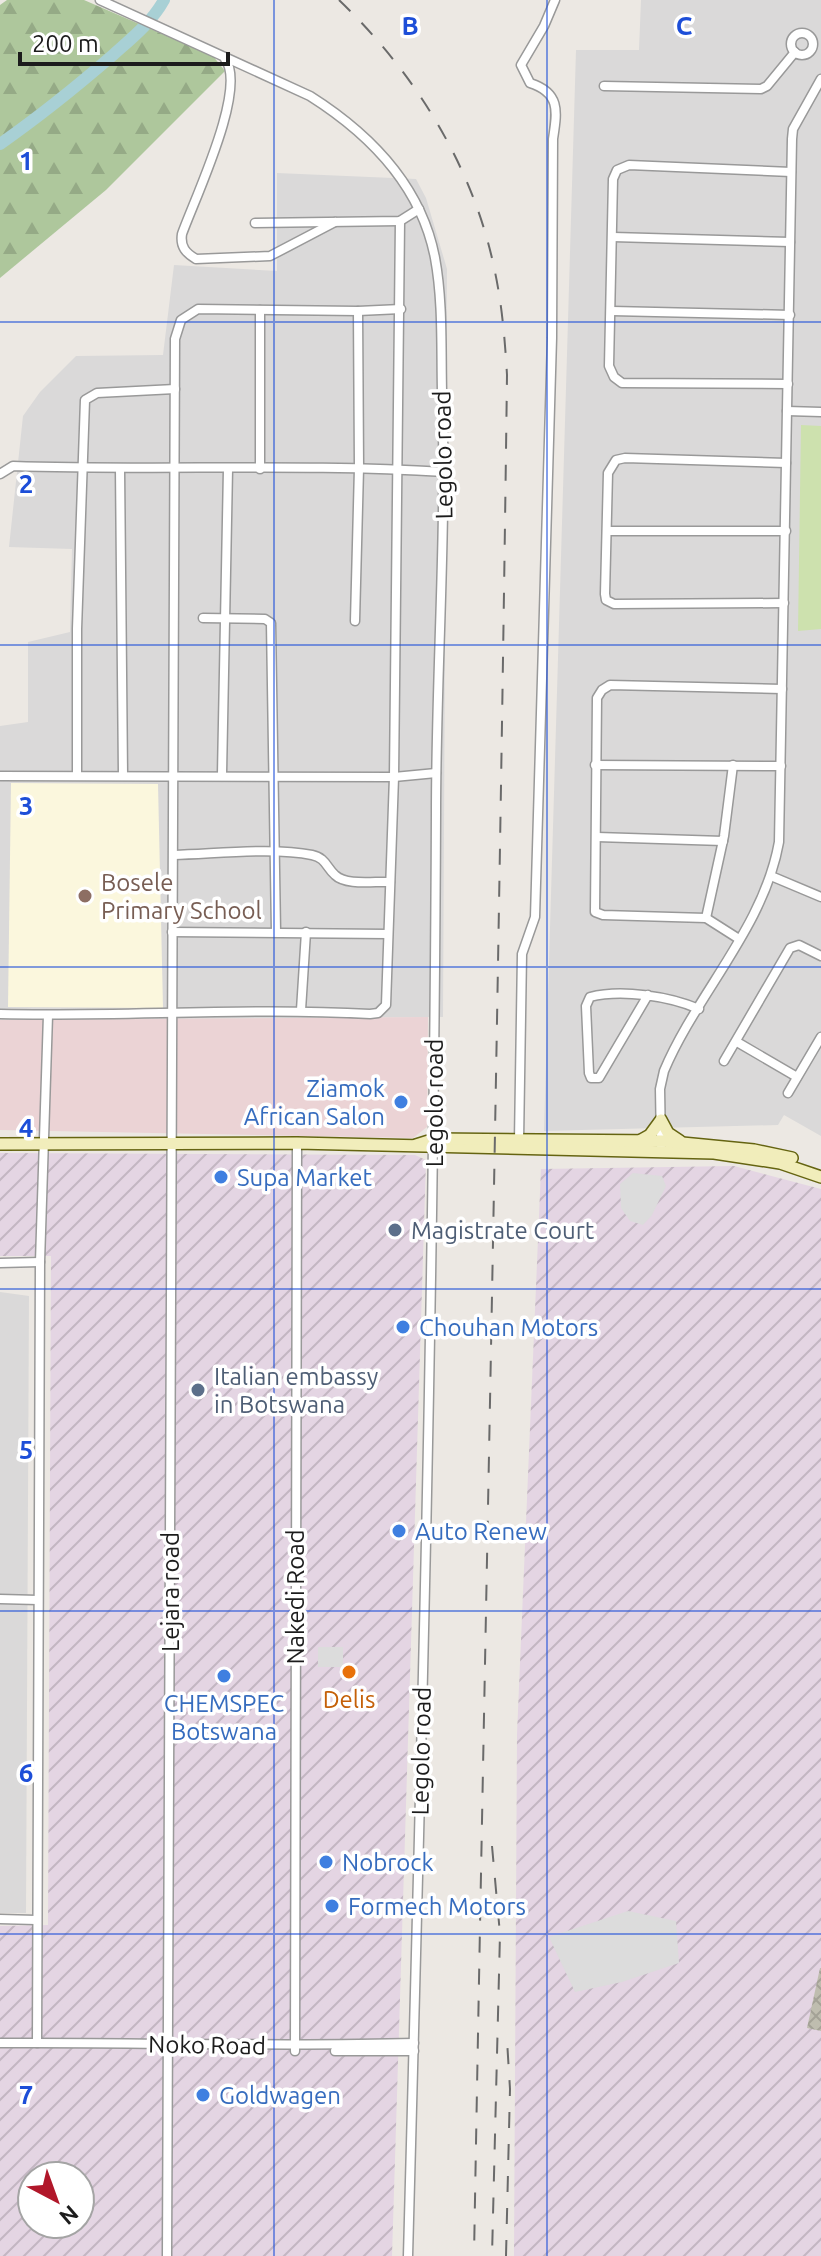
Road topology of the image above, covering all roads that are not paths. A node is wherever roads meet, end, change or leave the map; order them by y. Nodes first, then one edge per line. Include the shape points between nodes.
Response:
1 (100, 0) edge
2 (555, 0) edge
3 (811, 50) junction
4 (795, 52) junction
5 (821, 55) edge
6 (222, 56) junction
7 (821, 79) edge
8 (604, 86) dead end
9 (791, 172) junction
10 (419, 209) junction
11 (400, 221) junction
12 (335, 222) junction
13 (255, 223) dead end
14 (613, 237) junction
15 (790, 242) junction
16 (401, 309) junction
17 (260, 310) junction
18 (358, 311) junction
19 (612, 311) junction
20 (790, 315) junction
21 (788, 384) junction
22 (175, 389) junction
23 (787, 411) junction
24 (821, 412) edge
25 (786, 463) junction
26 (359, 468) junction
27 (85, 469) junction
28 (120, 469) junction
29 (228, 469) junction
30 (260, 469) junction
31 (398, 469) junction
32 (176, 470) junction
33 (445, 472) junction
34 (0, 474) edge
35 (607, 531) junction
36 (786, 531) junction
37 (784, 603) junction
38 (203, 618) dead end
39 (226, 619) junction
40 (355, 621) dead end
41 (782, 689) junction
42 (595, 765) junction
43 (733, 765) junction
44 (781, 766) junction
45 (436, 773) junction
46 (222, 774) junction
47 (77, 775) junction
48 (123, 775) junction
49 (0, 776) edge
50 (174, 776) junction
51 (273, 776) junction
52 (394, 777) junction
53 (597, 837) junction
54 (723, 841) junction
55 (274, 853) junction
56 (174, 855) junction
57 (771, 876) junction
58 (390, 882) junction
59 (821, 897) edge
60 (706, 918) junction
61 (172, 932) junction
62 (276, 932) junction
63 (306, 932) junction
64 (388, 934) junction
65 (739, 939) junction
66 (821, 956) edge
67 (648, 995) junction
68 (699, 1009) junction
69 (301, 1010) junction
70 (0, 1014) edge
71 (174, 1014) junction
72 (48, 1015) junction
73 (821, 1037) edge
74 (737, 1042) junction
75 (724, 1061) dead end
76 (797, 1077) junction
77 (788, 1093) dead end
78 (661, 1120) junction
79 (519, 1141) junction
80 (640, 1141) junction
81 (172, 1142) junction
82 (297, 1143) junction
83 (435, 1143) junction
84 (684, 1143) junction
85 (0, 1144) edge
86 (42, 1144) junction
87 (661, 1146) junction
88 (821, 1168) edge
89 (821, 1177) edge
90 (40, 1262) junction
91 (0, 1263) edge
92 (0, 1599) edge
93 (38, 1600) junction
94 (0, 1919) edge
95 (36, 1920) junction
96 (37, 2043) junction
97 (0, 2045) edge
98 (168, 2046) junction
99 (414, 2047) junction
100 (295, 2049) junction
101 (167, 2256) edge
102 (408, 2256) edge

1 - 6 street, Legolo road
2 - 79 street via 521,65 530,83 543,88 556,109 535,917 522,954
3 - 4 street
3 - 4 street via 812,40 800,33 792,39
3 - 5 street
4 - 8 street via 761,89
6 - 10 street, Legolo road via 337,113 395,167
6 - 12 street via 230,65 230,98 185,226 183,249 196,259 270,256
7 - 9 street via 793,129
9 - 14 street via 629,165 617,170 613,179
9 - 15 street
10 - 11 street
10 - 33 street, Legolo road via 435,258
11 - 12 street
11 - 16 street
12 - 13 street
14 - 15 street
14 - 19 street
15 - 20 street
16 - 18 street
16 - 31 street
17 - 18 street
17 - 22 street, Lejara road via 188,313 177,329
17 - 30 street
18 - 26 street
19 - 20 street
19 - 21 street via 609,366 622,383
20 - 21 street
21 - 23 street
22 - 27 street via 85,400
22 - 32 street, Lejara road
23 - 24 street
23 - 25 street
25 - 35 street via 616,460 608,473
25 - 36 street
26 - 30 street
26 - 31 street
26 - 40 street
27 - 28 street
27 - 34 street via 13,466
27 - 47 street
28 - 32 street
28 - 48 street
29 - 30 street
29 - 32 street
29 - 39 street
31 - 33 street
31 - 52 street
32 - 50 street, Lejara road
33 - 45 street, Legolo road
35 - 36 street
35 - 37 street via 609,602
36 - 37 street
37 - 41 street
38 - 39 street
39 - 46 street
39 - 51 street via 271,623
41 - 42 street via 610,685 597,698
41 - 44 street
42 - 43 street
42 - 53 street
43 - 44 street
43 - 54 street
44 - 57 street via 779,842
45 - 52 street
45 - 83 street, Legolo road
46 - 50 street
46 - 51 street
47 - 48 street
47 - 49 street
48 - 50 street
50 - 56 street, Lejara road
51 - 52 street
51 - 55 street
52 - 58 street
53 - 54 street
53 - 60 street via 595,912
54 - 60 street
55 - 56 street
55 - 58 street via 321,858 344,880
55 - 62 street
56 - 61 street, Lejara road
57 - 59 street
57 - 65 street
58 - 64 street
60 - 65 street
61 - 62 street
61 - 71 street, Lejara road
62 - 63 street
63 - 64 street
63 - 69 street
64 - 69 street via 383,1009 370,1014
65 - 68 street
66 - 74 street via 799,945 790,948
67 - 67 street via 590,997 586,1006 591,1078 599,1078
67 - 68 street
68 - 78 street via 664,1071
69 - 71 street
70 - 72 street
71 - 72 street
71 - 81 street, Lejara road
72 - 86 street
73 - 76 street
74 - 75 street
74 - 76 street
76 - 77 street
78 - 80 main road
78 - 84 main road via 668,1133
78 - 87 street
79 - 80 main road
79 - 83 main road
80 - 87 main road
81 - 82 main road
81 - 86 main road
81 - 98 street, Lejara road
82 - 83 main road
82 - 100 street, Nakedi Road
83 - 87 main road
83 - 99 street, Legolo road
84 - 87 main road
84 - 88 main road via 754,1150
85 - 86 main road
86 - 90 street
87 - 89 main road via 780,1163
90 - 91 street
90 - 93 street
92 - 93 street
93 - 95 street
94 - 95 street
95 - 96 street
96 - 97 street, Noko Road
96 - 98 street, Noko Road
97 - 98 street
98 - 100 street, Noko Road
98 - 101 street, Lejara road
99 - 100 street, Noko Road
99 - 102 street, Legolo road

